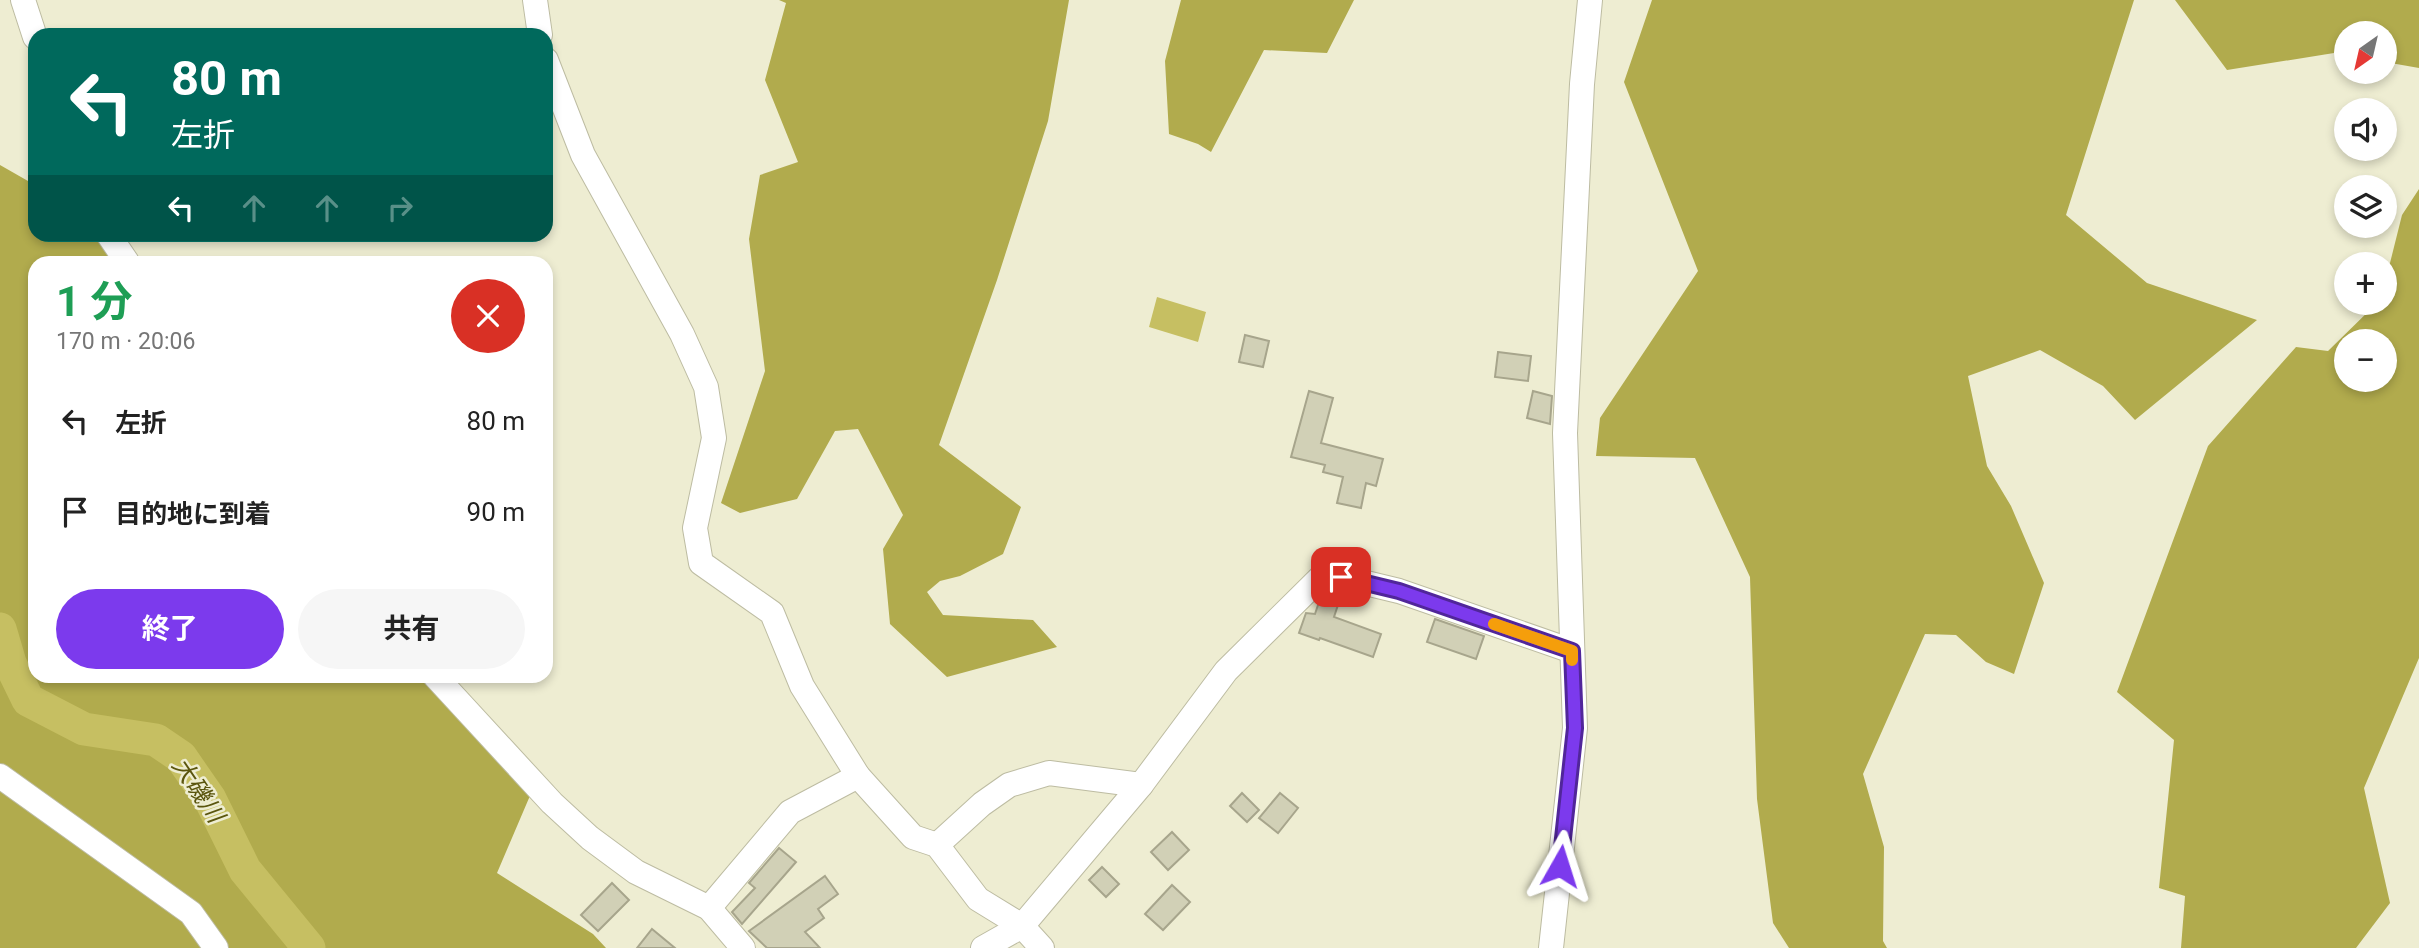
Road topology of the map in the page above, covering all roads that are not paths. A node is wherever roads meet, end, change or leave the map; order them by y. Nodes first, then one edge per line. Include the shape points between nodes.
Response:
1 (23, 0) edge
2 (535, 0) edge
3 (1590, 0) edge
4 (32, 28) edge
5 (539, 28) edge
6 (553, 78) edge
7 (1572, 651) junction
8 (441, 683) edge
9 (0, 776) edge
10 (858, 776) junction
11 (1141, 785) junction
12 (937, 845) junction
13 (709, 908) junction
14 (1022, 926) junction
15 (216, 948) edge
16 (743, 948) edge
17 (984, 948) edge
18 (1042, 948) edge
19 (1551, 948) edge

1 - 4 street
2 - 5 street
3 - 7 street via 1565,433
6 - 10 street via 583,155 682,334 706,387 714,438 695,528 701,563 772,613 802,686
7 - 11 street via 1399,591 1341,577 1320,578 1226,671
7 - 19 street via 1575,728
8 - 13 street via 590,838 636,872
9 - 15 street via 191,913
10 - 12 street via 913,837
10 - 13 street via 790,812
11 - 12 street via 1049,773 1009,785
11 - 14 street
12 - 14 street via 978,899
13 - 16 street
14 - 17 street
14 - 18 street

